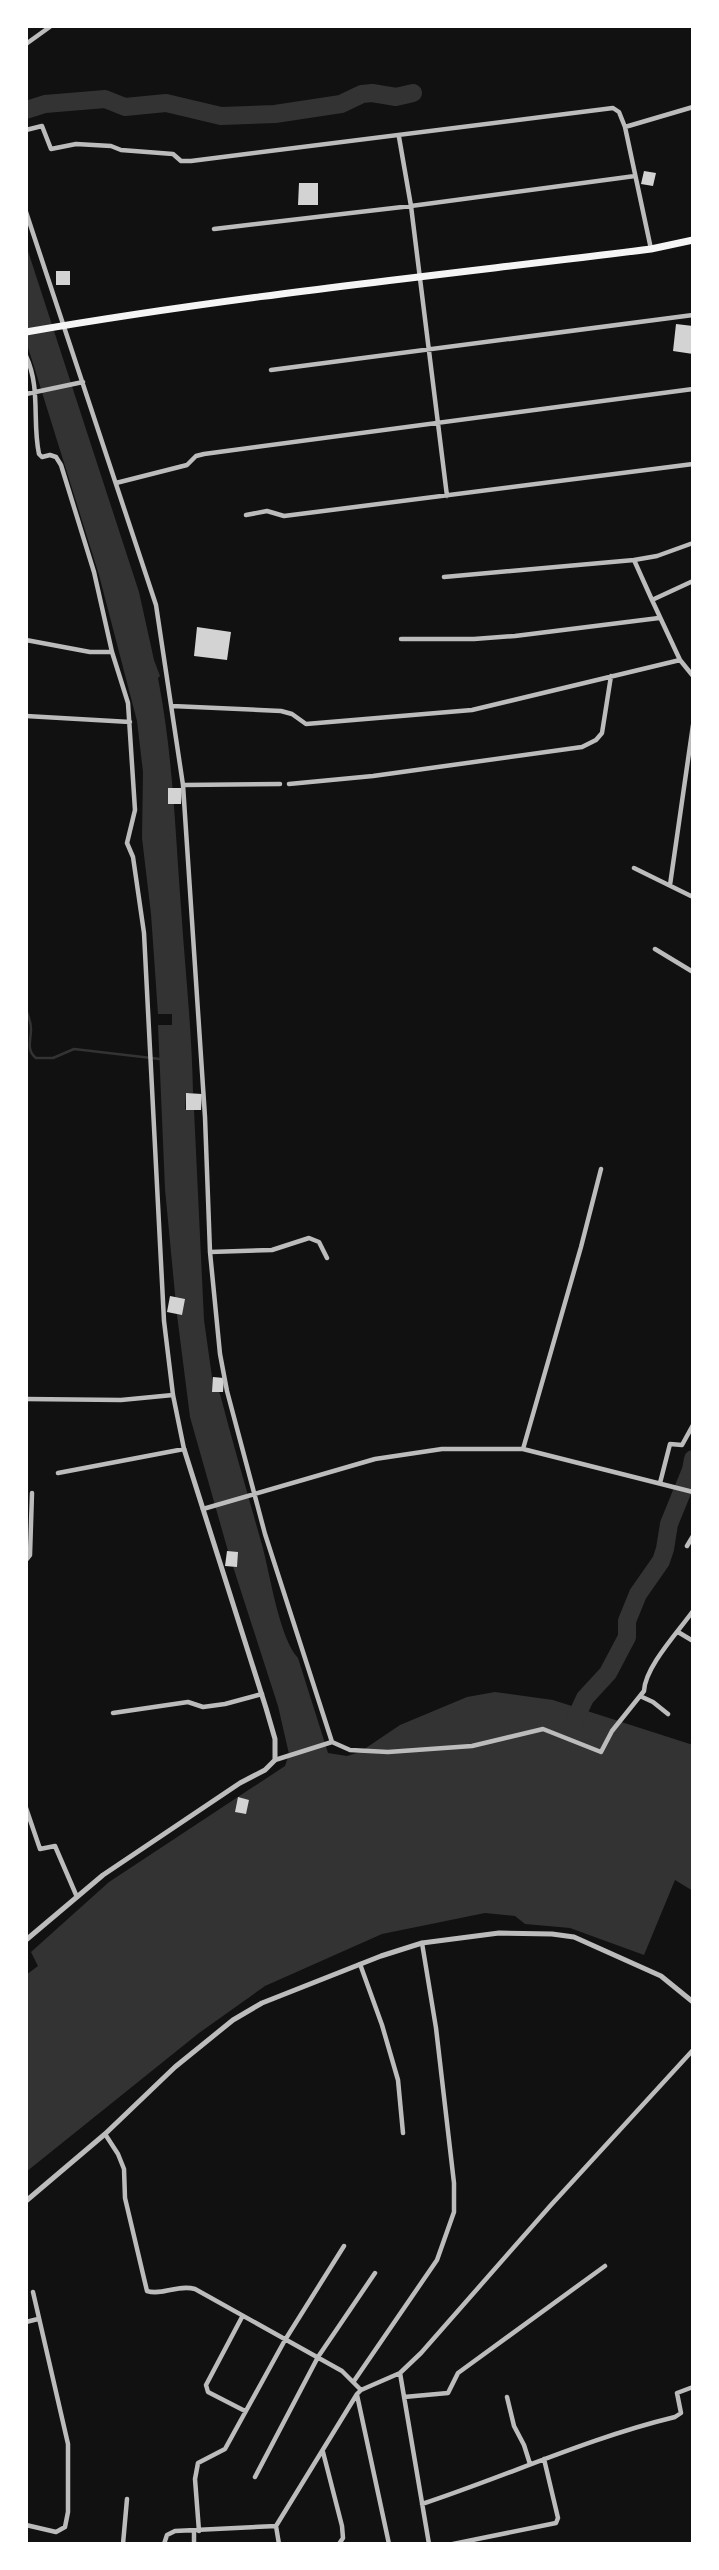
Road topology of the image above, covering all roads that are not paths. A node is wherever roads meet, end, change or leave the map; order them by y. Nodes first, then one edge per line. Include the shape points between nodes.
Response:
1 (51, 26) edge
2 (26, 44) edge
3 (693, 107) edge
4 (625, 127) junction
5 (26, 130) edge
6 (399, 137) junction
7 (635, 176) junction
8 (411, 206) junction
9 (26, 212) edge
10 (214, 229) dead end
11 (693, 240) edge
12 (651, 249) junction
13 (420, 277) junction
14 (693, 315) edge
15 (64, 326) junction
16 (26, 332) edge
17 (429, 350) junction
18 (26, 356) edge
19 (271, 370) dead end
20 (83, 382) junction
21 (693, 389) edge
22 (26, 394) edge
23 (38, 394) junction
24 (438, 423) junction
25 (693, 464) edge
26 (117, 483) junction
27 (447, 496) junction
28 (246, 515) dead end
29 (693, 543) edge
30 (634, 560) junction
31 (444, 577) dead end
32 (693, 582) edge
33 (652, 600) junction
34 (659, 618) junction
35 (401, 639) dead end
36 (26, 640) edge
37 (112, 652) junction
38 (680, 660) junction
39 (611, 676) junction
40 (693, 676) edge
41 (172, 706) junction
42 (26, 716) edge
43 (130, 722) junction
44 (693, 725) edge
45 (289, 783) dead end
46 (280, 784) dead end
47 (184, 785) junction
48 (634, 868) dead end
49 (670, 885) junction
50 (693, 897) edge
51 (655, 949) dead end
52 (693, 972) edge
53 (601, 1168) dead end
54 (210, 1252) junction
55 (327, 1258) dead end
56 (173, 1395) junction
57 (26, 1399) edge
58 (693, 1425) edge
59 (184, 1449) junction
60 (523, 1450) junction
61 (58, 1473) dead end
62 (660, 1483) junction
63 (691, 1491) edge
64 (32, 1493) dead end
65 (253, 1494) junction
66 (203, 1509) junction
67 (693, 1536) edge
68 (687, 1546) dead end
69 (26, 1560) edge
70 (693, 1611) edge
71 (678, 1632) junction
72 (693, 1641) edge
73 (262, 1694) junction
74 (640, 1696) junction
75 (113, 1713) dead end
76 (668, 1714) dead end
77 (330, 1743) junction
78 (275, 1760) junction
79 (26, 1808) edge
80 (77, 1897) junction
81 (26, 1940) edge
82 (422, 1943) junction
83 (360, 1964) junction
84 (693, 2002) edge
85 (693, 2050) edge
86 (403, 2133) dead end
87 (105, 2134) junction
88 (26, 2201) edge
89 (344, 2246) dead end
90 (605, 2266) dead end
91 (375, 2273) dead end
92 (33, 2292) dead end
93 (242, 2317) junction
94 (38, 2319) junction
95 (26, 2322) edge
96 (285, 2340) junction
97 (318, 2357) junction
98 (400, 2373) junction
99 (355, 2381) junction
100 (693, 2387) edge
101 (359, 2392) junction
102 (404, 2397) junction
103 (508, 2397) dead end
104 (245, 2411) junction
105 (323, 2451) junction
106 (544, 2459) junction
107 (530, 2465) junction
108 (256, 2477) dead end
109 (127, 2499) dead end
110 (422, 2504) junction
111 (26, 2525) edge
112 (276, 2526) junction
113 (197, 2531) junction
114 (122, 2544) edge
115 (164, 2544) edge
116 (194, 2544) edge
117 (279, 2544) edge
118 (339, 2544) edge
119 (389, 2544) edge
120 (429, 2544) edge
121 (453, 2544) edge

1 - 2 street
3 - 4 street
4 - 6 street via 613,108
4 - 7 street
5 - 6 street via 42,126 51,149 76,144 111,146 173,154 181,161
6 - 8 street
7 - 8 street
7 - 12 street
8 - 10 street
8 - 13 street
9 - 15 street
11 - 12 main road
12 - 13 main road
13 - 15 main road
13 - 17 street
14 - 17 street
15 - 16 main road
15 - 20 street
17 - 19 street
17 - 24 street
18 - 23 street
20 - 23 street
20 - 26 street
21 - 24 street
22 - 23 street
23 - 37 street via 34,427 39,454 56,457 61,465 94,572
24 - 26 street via 204,454 187,465
24 - 27 street
25 - 27 street
26 - 41 street via 154,594
27 - 28 street via 285,516 267,511
29 - 30 street
30 - 31 street
30 - 33 street
32 - 33 street
33 - 34 street
34 - 35 street via 514,636
34 - 38 street
36 - 37 street
37 - 43 street
38 - 39 street
38 - 40 street
39 - 41 street via 472,710 319,723 306,723 281,711
39 - 45 street via 602,733 582,747
41 - 47 street
42 - 43 street
43 - 56 street via 135,810 127,843 144,933 164,1321
44 - 49 street
46 - 47 street
47 - 54 street
48 - 49 street
49 - 50 street
51 - 52 street
53 - 60 street
54 - 55 street via 272,1250 312,1238
54 - 65 street via 220,1354
56 - 57 street via 121,1401
56 - 59 street
58 - 62 street via 682,1446 670,1444
59 - 61 street
59 - 66 street
60 - 62 street
60 - 65 street via 442,1449 400,1454
62 - 63 street
64 - 69 street via 30,1555
65 - 66 street
65 - 77 street
66 - 73 street
67 - 68 street
70 - 71 street
71 - 72 street
71 - 74 street via 658,1658
73 - 75 street via 203,1707 188,1702
73 - 78 street via 275,1739
74 - 76 street
74 - 77 street via 601,1752 543,1729 472,1746 388,1752 350,1750
77 - 78 street
78 - 80 street via 138,1850
79 - 80 street via 40,1849 55,1846
80 - 81 street
82 - 83 street
82 - 84 street via 499,1933 574,1937 660,1976
82 - 99 street via 436,2028 454,2212 438,2260
83 - 86 street via 398,2080
83 - 87 street via 262,2003 233,2020 156,2083
85 - 98 street
87 - 88 street
87 - 93 street via 124,2169 125,2198 145,2289 150,2293 191,2288
89 - 96 street
90 - 102 street via 458,2372 448,2393
91 - 97 street
92 - 94 street
93 - 96 street
93 - 104 street via 206,2385 208,2392
94 - 95 street
94 - 111 street via 68,2444 68,2512 60,2532
96 - 97 street
96 - 104 street
97 - 99 street
97 - 108 street
98 - 101 street
98 - 102 street
99 - 101 street
100 - 106 street via 677,2393 678,2416
101 - 105 street
101 - 119 street
102 - 110 street
103 - 107 street
104 - 113 street via 225,2449 198,2463
105 - 112 street
105 - 118 street via 342,2526
106 - 107 street
106 - 121 street via 556,2523
107 - 110 street
109 - 114 street
110 - 120 street
112 - 113 street
112 - 117 street
113 - 115 street via 170,2532
113 - 116 street

